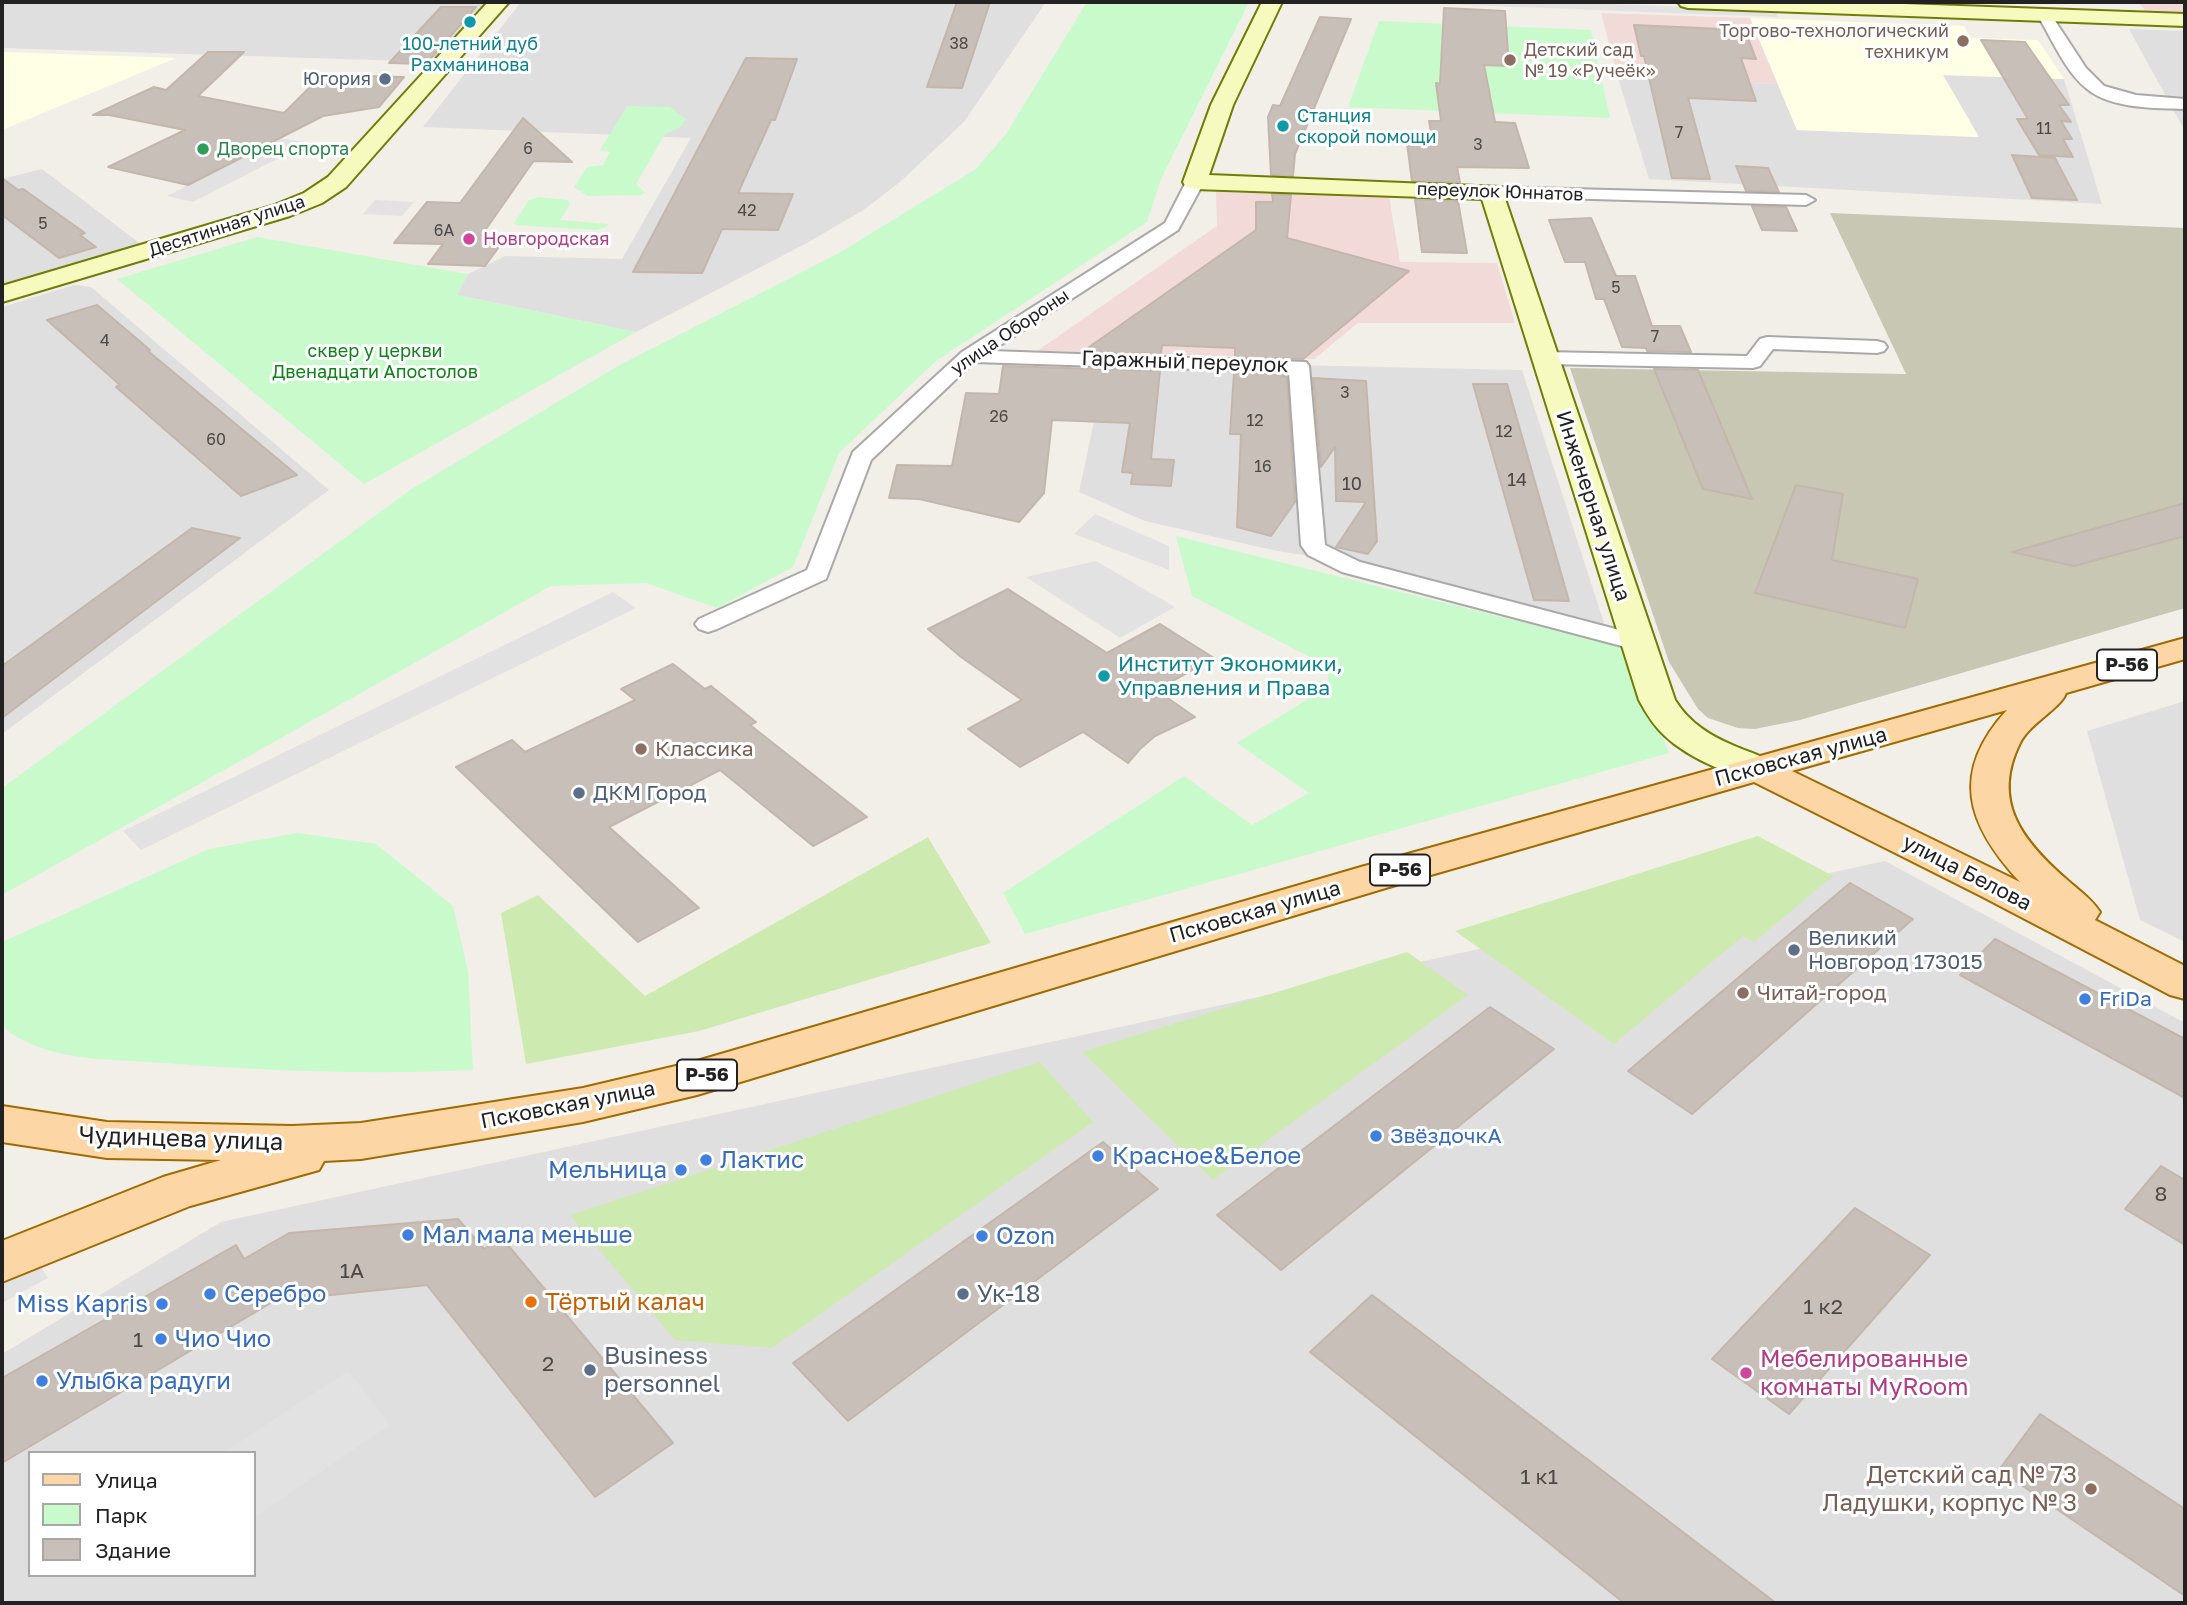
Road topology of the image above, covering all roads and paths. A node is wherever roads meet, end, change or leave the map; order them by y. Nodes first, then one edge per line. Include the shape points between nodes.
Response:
1 (499, 2) edge
2 (1272, 2) edge
3 (1688, 2) edge
4 (2085, 9) edge
5 (2045, 16) junction
6 (2185, 20) edge
7 (2185, 104) edge
8 (1195, 182) junction
9 (1492, 192) junction
10 (1806, 200) dead end
11 (2, 294) edge
12 (1877, 347) dead end
13 (970, 356) junction
14 (1544, 358) junction
15 (708, 624) dead end
16 (1637, 642) junction
17 (2185, 648) edge
18 (2069, 682) junction
19 (1757, 769) junction
20 (2180, 982) edge
21 (2, 1124) edge
22 (361, 1141) junction
23 (2, 1262) edge

1 - 11 street, Десятинная улица via 337,182 313,198
2 - 8 street, улица Обороны via 1222,105
3 - 5 street
4 - 5 street
4 - 6 street
5 - 7 street via 2090,85 2137,100
8 - 9 street, переулок Юннатов
8 - 13 street, улица Обороны via 1172,226
9 - 10 street, переулок Юннатов
9 - 14 street, Инженерная улица
12 - 14 street via 1767,343 1753,362
13 - 15 street, улица Обороны via 861,457 817,574
13 - 16 street, Гаражный переулок via 1299,366 1316,550 1351,567
14 - 16 street, Инженерная улица
16 - 19 street, Инженерная улица via 1657,700 1674,727 1695,743
17 - 18 main road, Псковская улица / Р-56
18 - 19 main road, Псковская улица / Р-56
18 - 20 main road, улица Белова via 2038,700 2012,725 1997,749 1989,769 1993,814 2009,846 2039,880 2091,922
19 - 20 main road, улица Белова
19 - 22 main road, Псковская улица / Р-56 via 697,1078 583,1105
21 - 22 main road, Чудинцева улица via 107,1140
22 - 23 main road via 180,1190

